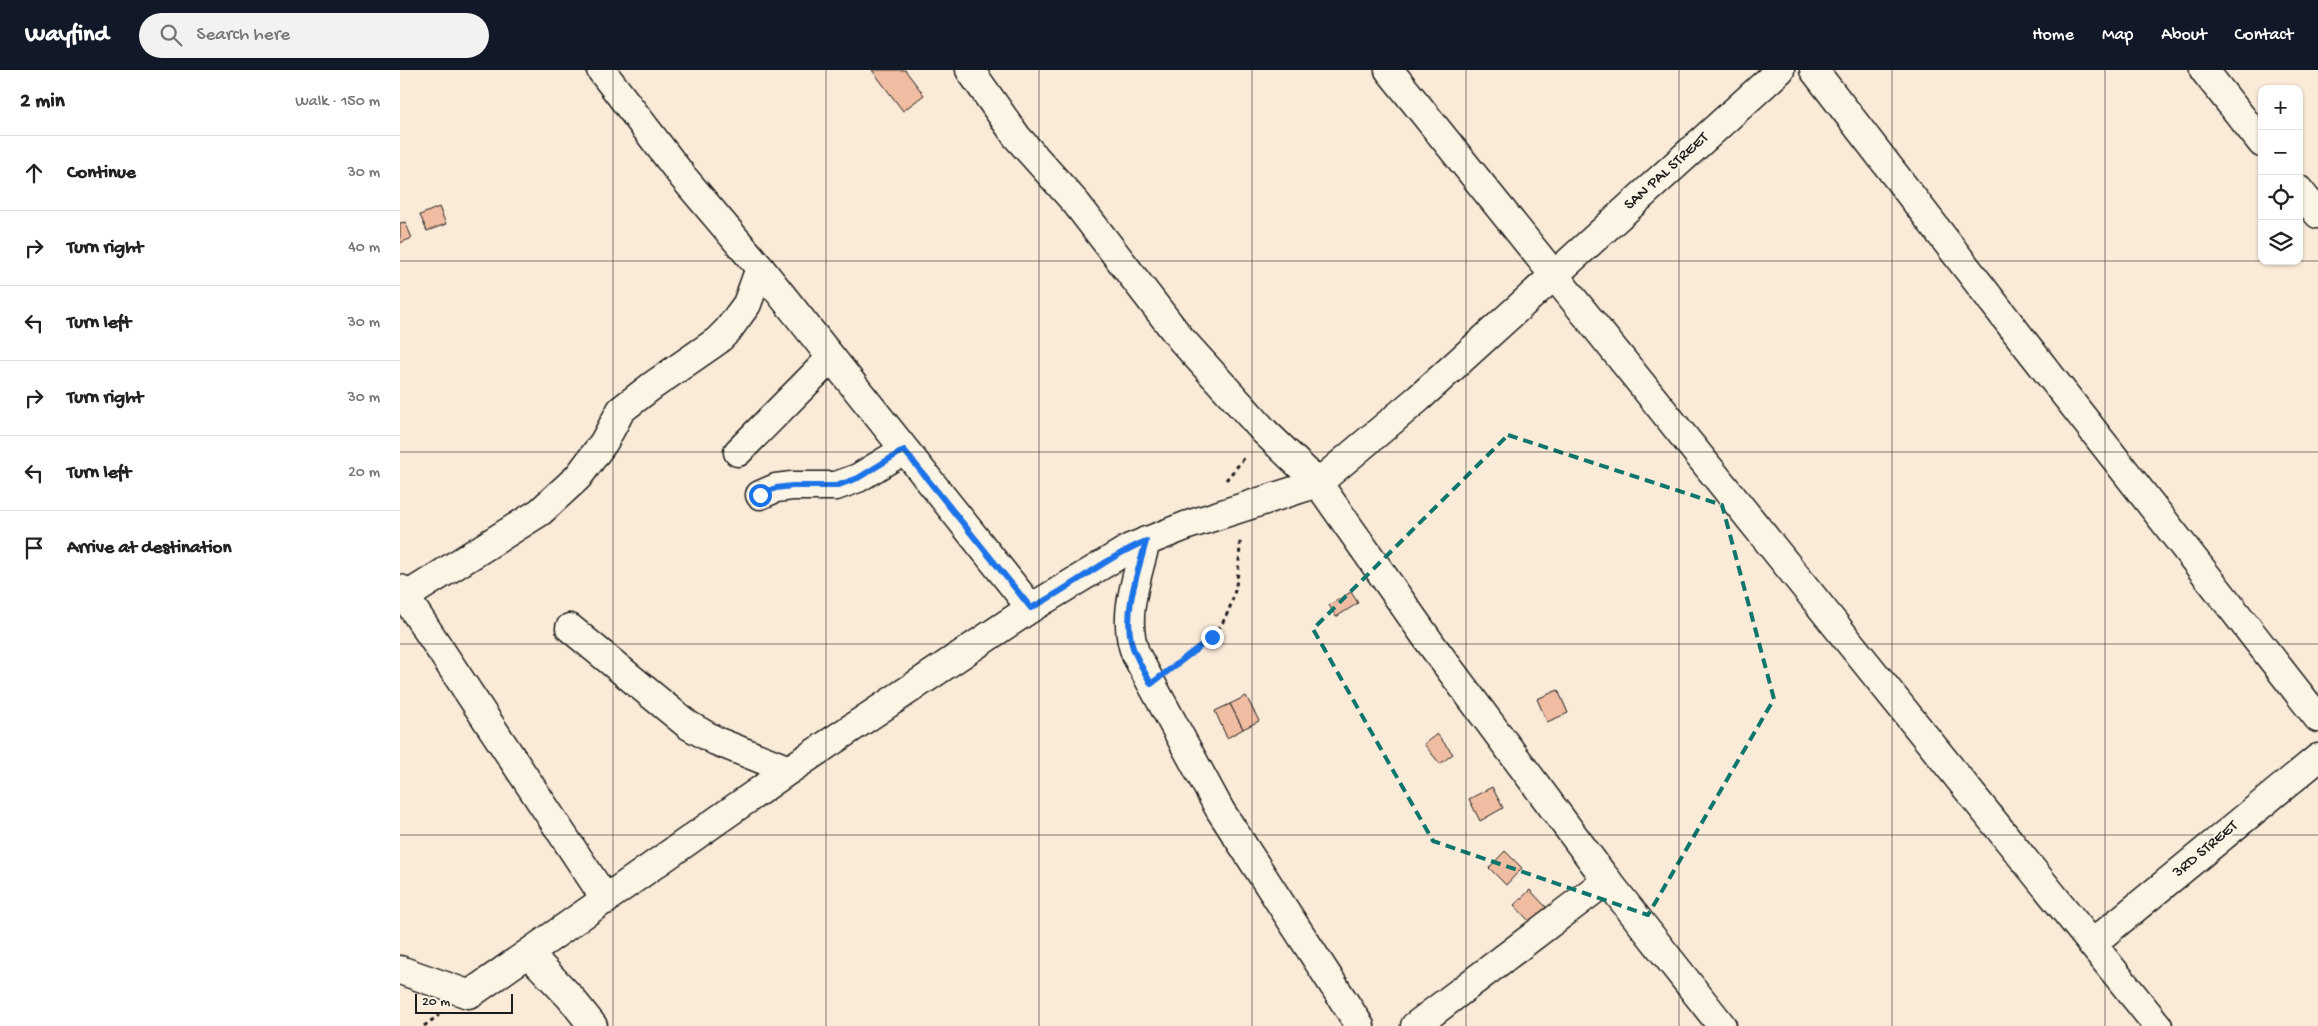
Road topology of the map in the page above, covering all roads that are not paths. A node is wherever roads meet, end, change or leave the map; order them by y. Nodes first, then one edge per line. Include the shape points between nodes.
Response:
1 (601, 70) edge
2 (970, 70) edge
3 (1389, 70) edge
4 (1780, 70) edge
5 (1814, 70) edge
6 (2204, 70) edge
7 (2258, 138) edge
8 (2303, 195) edge
9 (2318, 214) edge
10 (760, 268) junction
11 (1554, 273) junction
12 (831, 358) junction
13 (904, 450) junction
14 (738, 452) dead end
15 (1318, 483) junction
16 (760, 495) dead end
17 (1146, 541) junction
18 (403, 593) edge
19 (1031, 608) junction
20 (570, 628) dead end
21 (2318, 718) edge
22 (2318, 758) edge
23 (789, 770) junction
24 (1607, 880) junction
25 (606, 900) junction
26 (2093, 944) junction
27 (529, 954) junction
28 (400, 970) edge
29 (594, 1026) edge
30 (1360, 1026) edge
31 (1415, 1026) edge
32 (1722, 1026) edge
33 (2158, 1026) edge

1 - 10 street via 683,177
2 - 15 street via 1017,137 1076,203 1181,339 1266,432
3 - 11 street
4 - 11 street, SAN PAL STREET
5 - 21 street
6 - 7 street
8 - 9 street
10 - 12 street
10 - 18 street via 747,304 728,330 686,365 629,402 578,477 540,512
11 - 15 street, SAN PAL STREET via 1419,398
11 - 26 street
12 - 13 street
12 - 14 street
13 - 16 street via 858,478 836,486 792,486
13 - 19 street
15 - 17 street
15 - 24 street via 1430,644
17 - 19 street
17 - 30 street via 1132,599 1131,642 1220,810
18 - 25 street
19 - 23 street
20 - 23 street via 688,725 716,741
22 - 26 street, 3RD STREET
23 - 25 street
24 - 31 street
24 - 32 street
25 - 27 street
26 - 33 street
27 - 28 street via 468,994
27 - 29 street

